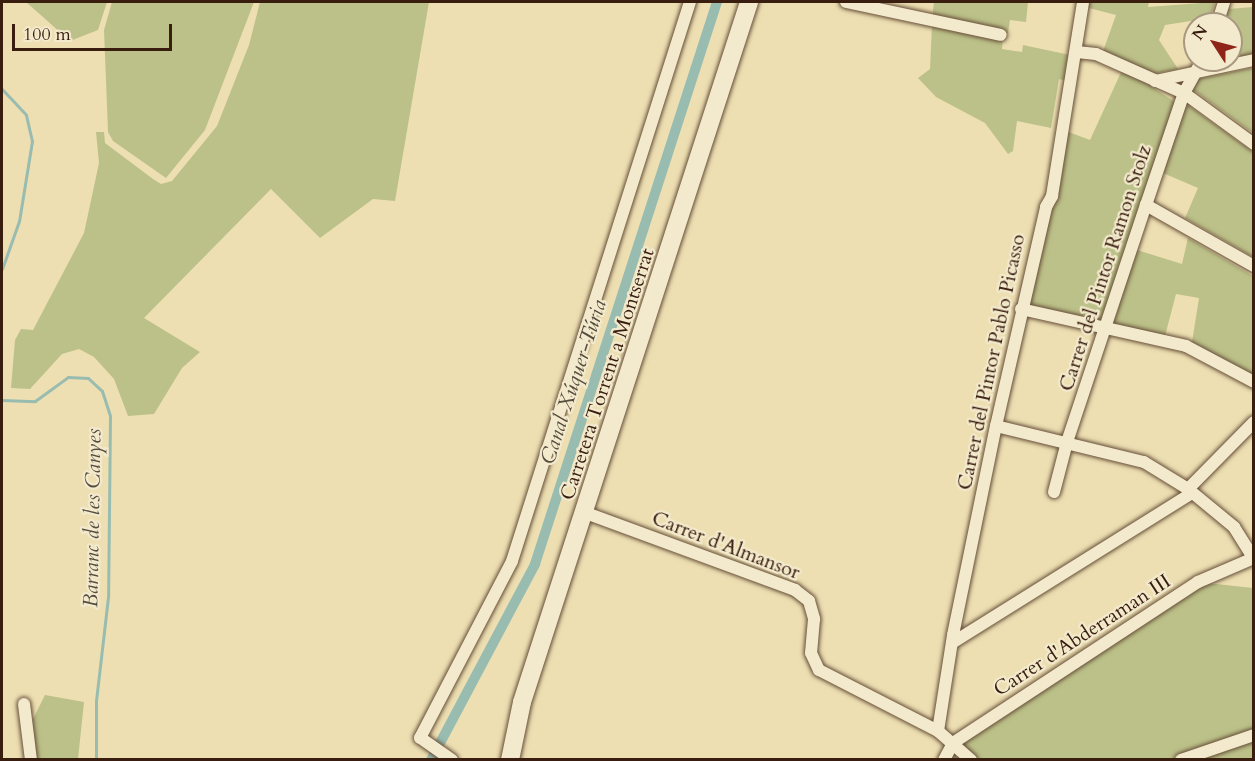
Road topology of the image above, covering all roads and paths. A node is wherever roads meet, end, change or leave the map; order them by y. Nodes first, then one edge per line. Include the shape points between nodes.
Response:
1 (690, 2) edge
2 (749, 2) edge
3 (846, 2) edge
4 (1083, 2) edge
5 (1001, 34) dead end
6 (1077, 52) junction
7 (1197, 72) joint
8 (1154, 81) junction
9 (1184, 93) junction
10 (1254, 144) edge
11 (1146, 205) junction
12 (1254, 266) edge
13 (1022, 309) junction
14 (1107, 328) junction
15 (1254, 382) edge
16 (1254, 422) edge
17 (996, 426) junction
18 (1067, 442) junction
19 (1190, 491) junction
20 (1054, 492) dead end
21 (586, 513) junction
22 (1253, 558) edge
23 (952, 643) junction
24 (24, 704) dead end
25 (938, 731) junction
26 (1254, 735) edge
27 (953, 743) junction
28 (31, 759) edge
29 (452, 759) edge
30 (510, 759) edge
31 (944, 759) edge
32 (972, 759) edge
33 (1181, 759) edge

1 - 29 street via 512,561 420,738
2 - 21 main road, Carretera Torrent a Montserrat
3 - 5 street
4 - 6 street, Carrer del Pintor Pablo Picasso
6 - 8 street via 1096,54
6 - 13 street, Carrer del Pintor Pablo Picasso via 1052,196
7 - 8 street
7 - 9 street, Carrer del Pintor Ramon Stolz
8 - 9 street
9 - 10 street
9 - 11 street, Carrer del Pintor Ramon Stolz
11 - 12 street
11 - 14 street, Carrer del Pintor Ramon Stolz
13 - 14 street
13 - 17 street, Carrer del Pintor Pablo Picasso
14 - 15 street via 1195,350
14 - 18 street, Carrer del Pintor Ramon Stolz
16 - 19 street
17 - 18 street
17 - 23 street, Carrer del Pintor Pablo Picasso
18 - 19 street via 1144,462
18 - 20 street, Carrer del Pintor Ramon Stolz
19 - 22 street via 1234,527
19 - 23 street
21 - 25 street, Carrer d'Almansor via 795,590 809,601 814,620 811,653 819,670
21 - 30 main road, Carretera Torrent a Montserrat via 522,702
22 - 27 street, Carrer d'Abderraman III via 1198,582
23 - 25 street, Carrer del Pintor Pablo Picasso
24 - 28 street
25 - 27 street, Carrer d'Almansor
26 - 33 street
27 - 31 street, Carrer d'Abderraman III
27 - 32 street, Carrer d'Almansor

